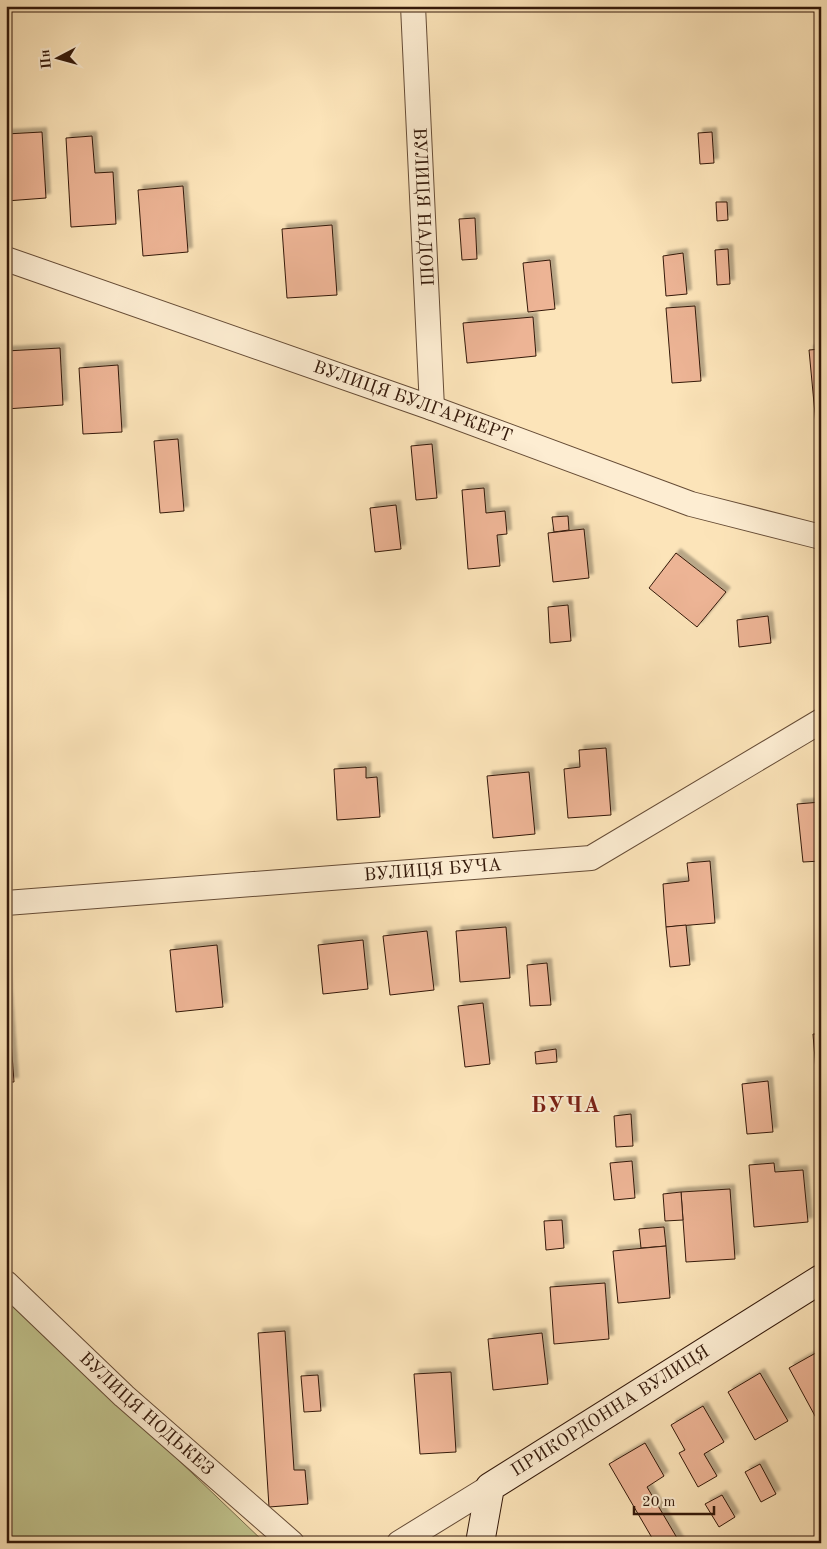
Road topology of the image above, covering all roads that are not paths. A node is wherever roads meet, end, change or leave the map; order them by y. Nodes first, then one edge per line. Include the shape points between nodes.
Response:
1 (413, 6) edge
2 (6, 259) edge
3 (432, 408) junction
4 (821, 537) edge
5 (821, 721) edge
6 (6, 903) edge
7 (821, 1279) edge
8 (6, 1283) edge
9 (490, 1487) junction
10 (292, 1543) edge
11 (399, 1543) edge
12 (480, 1543) edge

1 - 3 street, ВУЛИЦЯ НАДОШ
2 - 3 street, ВУЛИЦЯ БУЛГАРКЕРТ
3 - 4 street, ВУЛИЦЯ БУЛГАРКЕРТ via 691,504
5 - 6 street, ВУЛИЦЯ БУЧА via 591,858
7 - 9 main road, ПРИКОРДОННА ВУЛИЦЯ
8 - 10 street, ВУЛИЦЯ НОДЬКЕЗ via 124,1396
9 - 11 street, ПРИКОРДОННА ВУЛИЦЯ
9 - 12 main road

